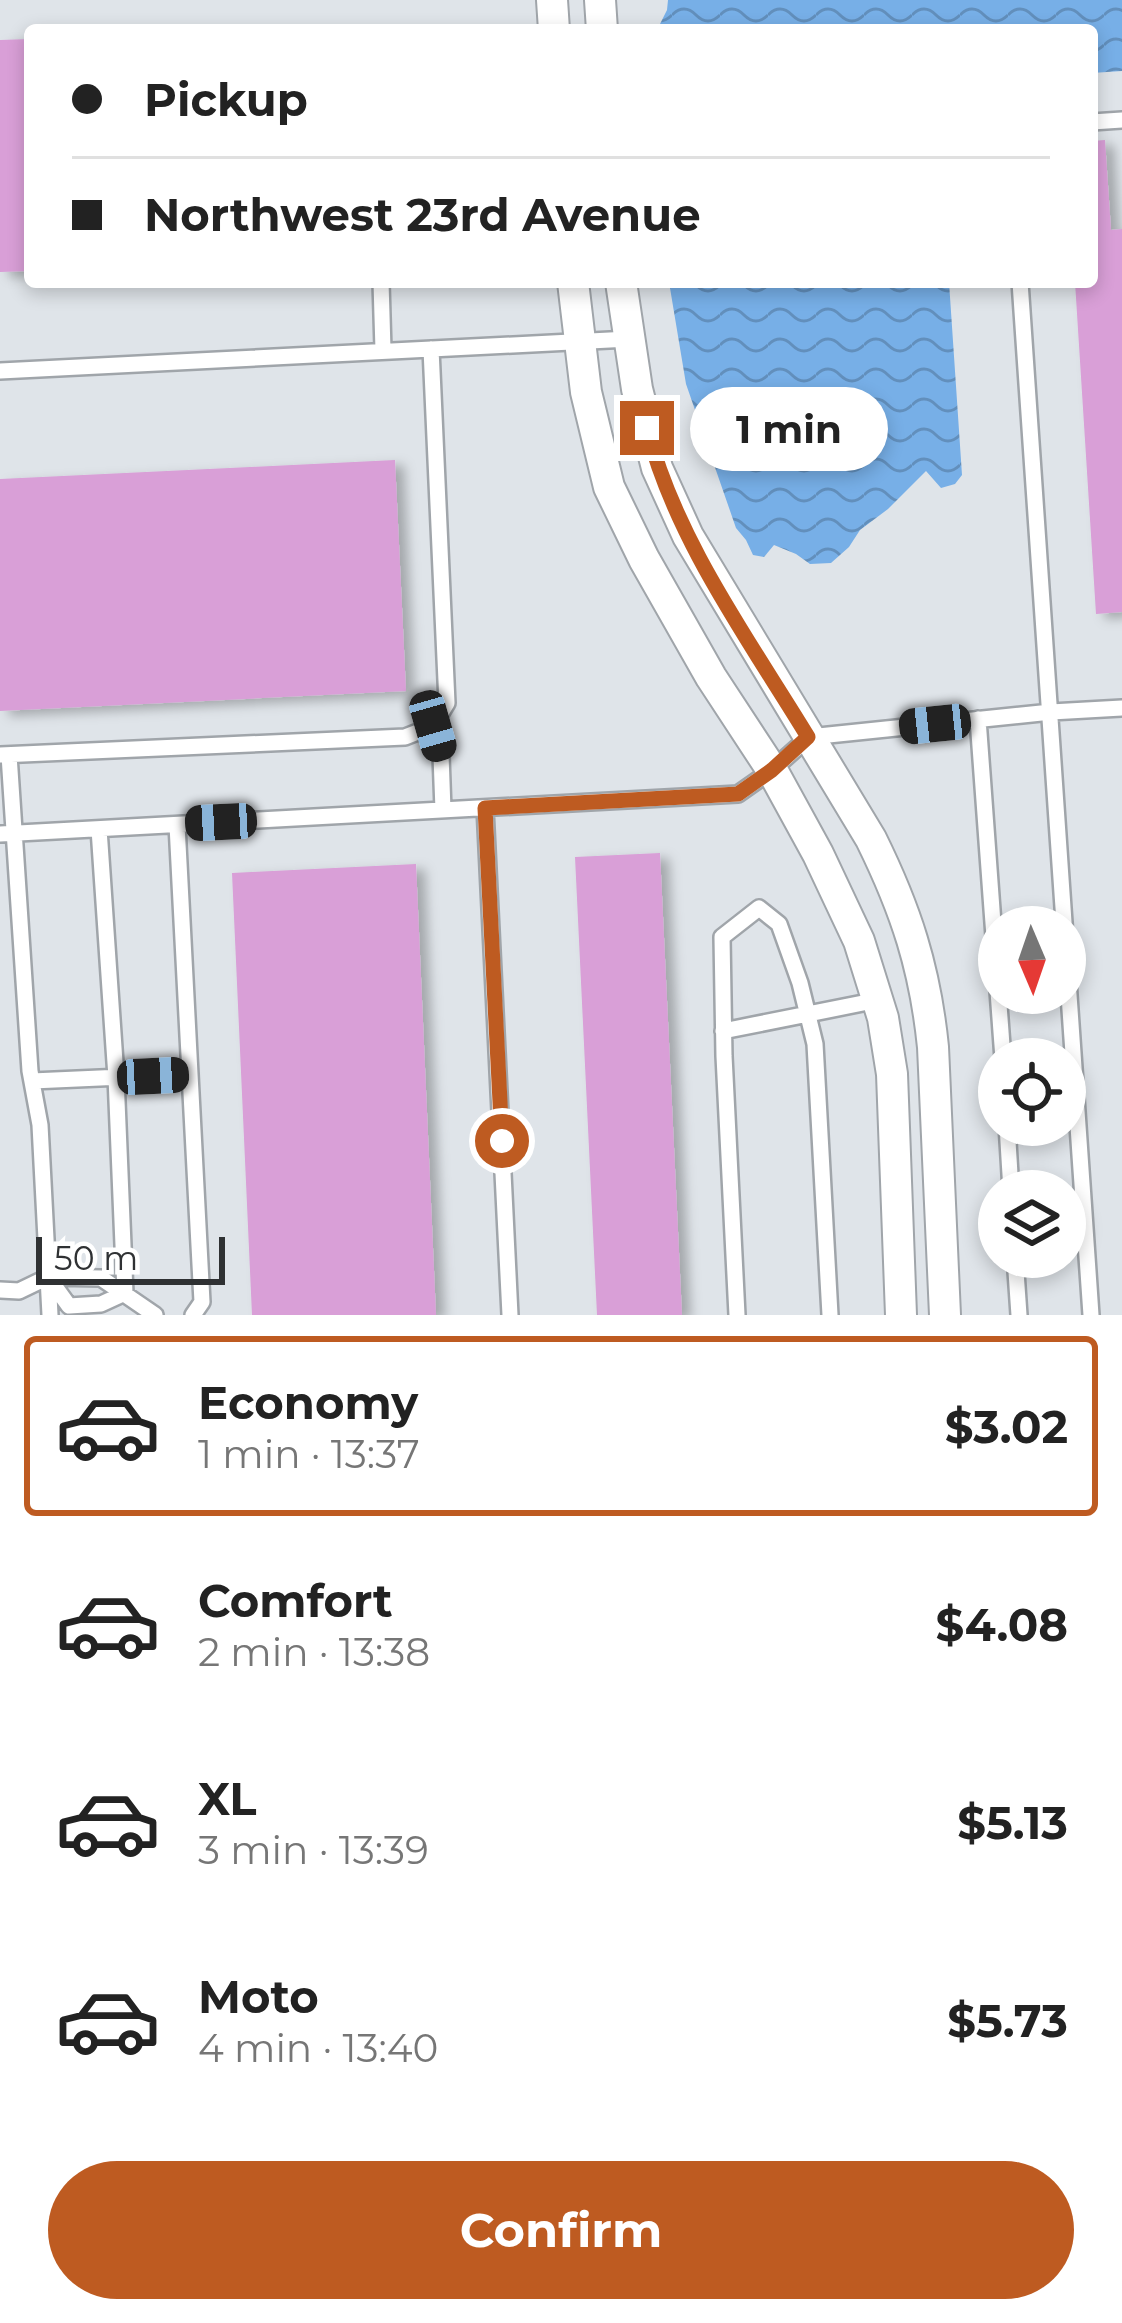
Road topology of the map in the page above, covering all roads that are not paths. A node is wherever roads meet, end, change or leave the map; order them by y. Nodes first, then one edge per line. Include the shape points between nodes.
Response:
1 (381, 288) edge
2 (574, 288) edge
3 (622, 288) edge
4 (1020, 288) edge
5 (580, 340) junction
6 (629, 340) junction
7 (431, 349) junction
8 (383, 350) junction
9 (0, 371) edge
10 (1122, 708) edge
11 (1052, 712) junction
12 (978, 719) junction
13 (433, 726) junction
14 (808, 737) junction
15 (4, 755) edge
16 (772, 770) junction
17 (485, 808) junction
18 (443, 810) junction
19 (177, 825) junction
20 (99, 829) junction
21 (7, 834) edge
22 (878, 1000) junction
23 (808, 1016) junction
24 (723, 1031) junction
25 (1001, 1038) edge
26 (190, 1074) junction
27 (116, 1077) junction
28 (32, 1081) junction
29 (48, 1277) junction
30 (1016, 1278) edge
31 (0, 1290) edge
32 (125, 1293) junction
33 (50, 1315) edge
34 (155, 1315) edge
35 (194, 1315) edge
36 (510, 1315) edge
37 (737, 1315) edge
38 (830, 1315) edge
39 (901, 1315) edge
40 (945, 1315) edge
41 (1019, 1315) edge
42 (1091, 1315) edge

1 - 8 lane
2 - 5 street
3 - 6 street
4 - 11 lane
5 - 6 lane
5 - 7 lane
5 - 16 street via 609,487 688,638
6 - 14 street via 664,485
7 - 8 lane
7 - 13 lane via 447,703
8 - 9 lane
10 - 11 lane
11 - 12 lane
11 - 42 lane
12 - 14 lane
12 - 25 lane
13 - 15 lane via 405,737
13 - 18 lane
14 - 16 lane
14 - 40 street via 871,839 917,949 933,1047
15 - 21 lane
16 - 17 lane via 738,794
16 - 22 street via 859,940
17 - 18 lane
17 - 36 lane
18 - 19 lane
19 - 20 lane
19 - 26 lane
20 - 21 lane
20 - 27 lane
21 - 28 lane
22 - 23 lane
22 - 39 street via 892,1074
23 - 24 lane
23 - 24 lane via 779,924 759,908 722,937
23 - 38 lane
24 - 37 lane
26 - 27 lane
26 - 35 lane via 202,1302
27 - 28 lane
27 - 32 lane
28 - 29 lane
29 - 31 lane
29 - 32 lane via 101,1278
29 - 32 lane via 69,1306
29 - 33 lane
30 - 41 lane
32 - 34 lane

